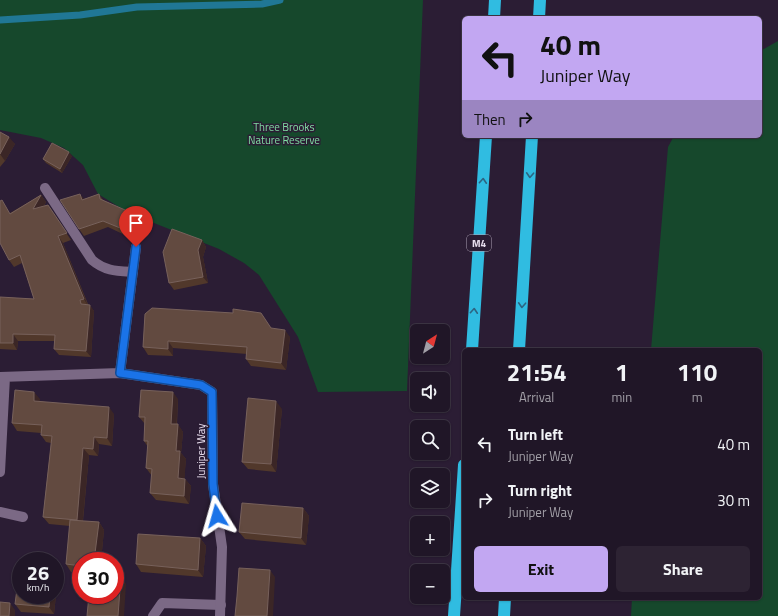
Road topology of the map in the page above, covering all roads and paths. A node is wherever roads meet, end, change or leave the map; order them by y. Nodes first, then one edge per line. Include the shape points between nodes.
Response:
1 (495, 0) edge
2 (540, 0) edge
3 (494, 16) edge
4 (539, 16) edge
5 (486, 138) edge
6 (532, 138) edge
7 (45, 188) dead end
8 (136, 247) dead end
9 (133, 272) junction
10 (472, 348) edge
11 (519, 348) edge
12 (120, 373) junction
13 (2, 377) edge
14 (0, 472) edge
15 (462, 495) edge
16 (0, 512) edge
17 (23, 517) dead end
18 (505, 600) edge
19 (221, 605) junction
20 (153, 616) edge
21 (220, 616) edge
22 (454, 616) edge
23 (504, 616) edge

1 - 3 highway
2 - 4 highway
10 -> 5 highway, M4
6 -> 11 highway
7 - 9 street via 92,260 101,268
8 - 9 street
9 - 12 street
12 - 13 street, Juniper Way
12 - 19 street, Juniper Way via 201,385 212,392 213,484 222,547
13 - 14 street, Juniper Way
15 - 22 highway
16 - 17 street
18 - 23 highway
19 - 20 street via 162,603
19 - 21 street, Juniper Way

